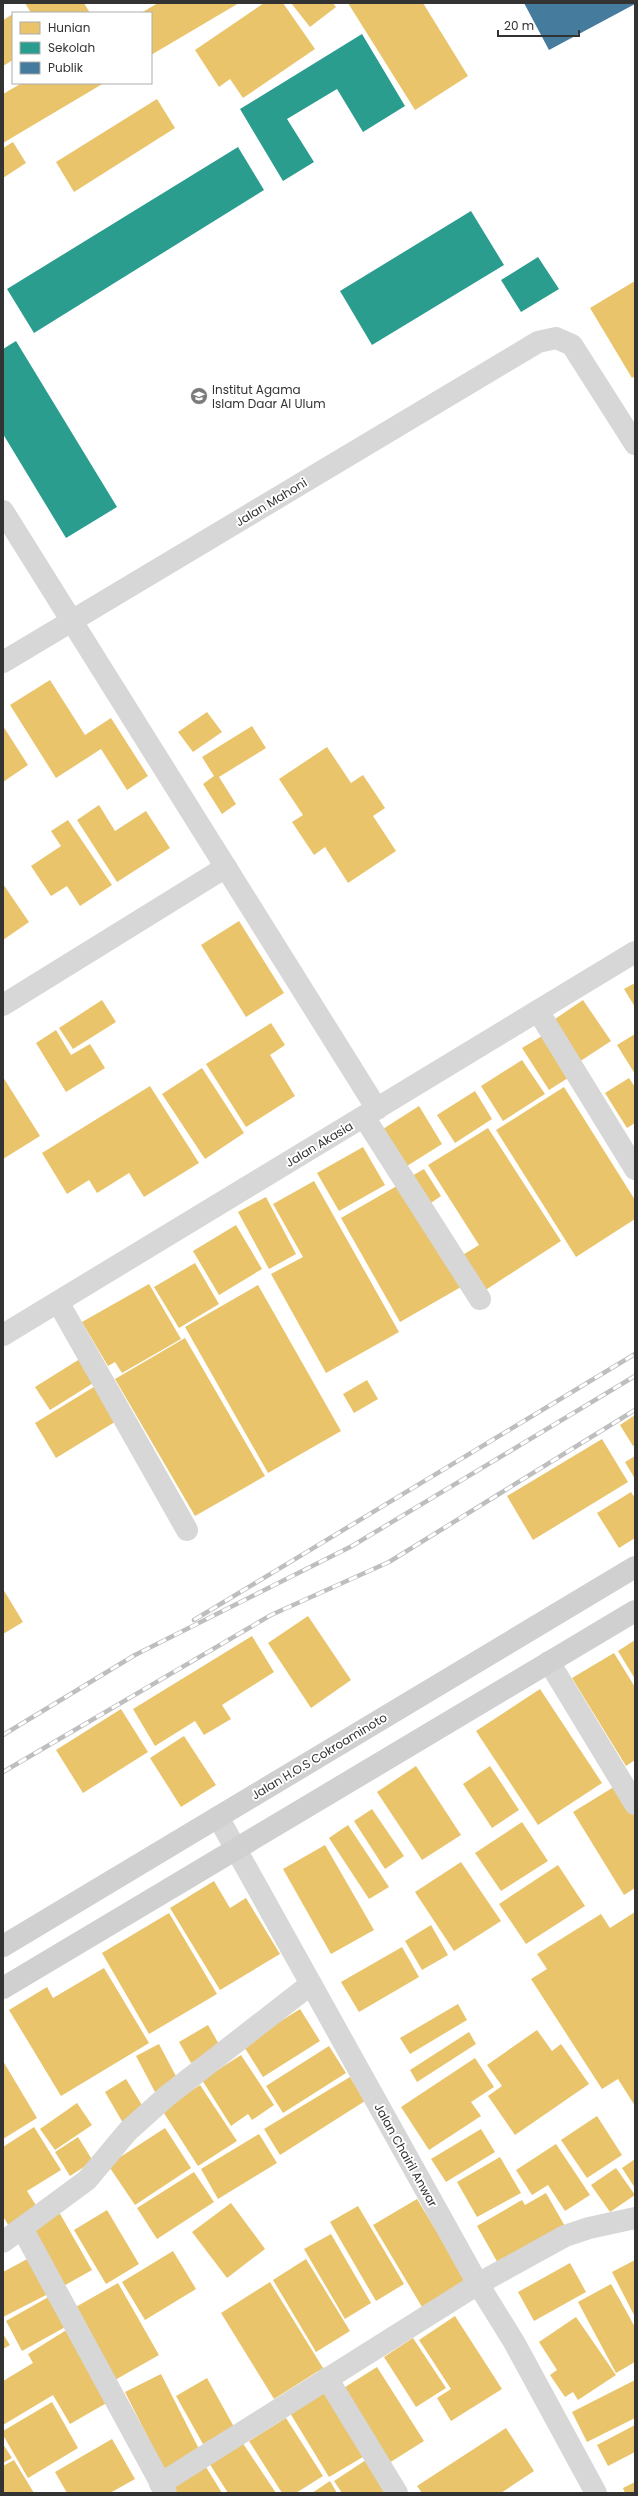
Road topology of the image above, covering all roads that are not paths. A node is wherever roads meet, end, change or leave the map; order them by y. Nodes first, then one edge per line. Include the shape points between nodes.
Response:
1 (635, 444) edge
2 (3, 511) edge
3 (71, 621) junction
4 (3, 662) edge
5 (226, 867) junction
6 (635, 952) edge
7 (3, 1005) edge
8 (538, 1011) junction
9 (371, 1113) junction
10 (635, 1169) edge
11 (480, 1299) dead end
12 (58, 1302) junction
13 (3, 1335) edge
14 (188, 1530) dead end
15 (635, 1567) edge
16 (635, 1611) edge
17 (549, 1662) junction
18 (635, 1804) edge
19 (218, 1817) junction
20 (237, 1848) junction
21 (3, 1946) edge
22 (311, 1984) junction
23 (3, 1988) edge
24 (635, 2218) edge
25 (22, 2228) junction
26 (3, 2242) edge
27 (478, 2284) junction
28 (327, 2378) junction
29 (163, 2488) edge
30 (396, 2493) edge
31 (596, 2493) edge

1 - 3 street, Jalan Mahoni via 572,345 556,338 538,342
2 - 3 street
3 - 4 street, Jalan Mahoni
3 - 5 street
5 - 7 street
5 - 9 street
6 - 8 street, Jalan Akasia
8 - 9 street, Jalan Akasia
8 - 10 street
9 - 11 street
9 - 12 street, Jalan Akasia
12 - 13 street, Jalan Akasia
12 - 14 street
15 - 19 main road, Jalan H.O.S Cokroaminoto
16 - 17 main road
17 - 18 street
17 - 20 main road
19 - 20 street, Jalan Chairil Anwar
19 - 21 main road, Jalan H.O.S Cokroaminoto
20 - 22 street, Jalan Chairil Anwar
20 - 23 main road
22 - 25 street via 167,2096 128,2131 87,2180
22 - 27 street, Jalan Chairil Anwar
24 - 27 street via 565,2236
25 - 26 street
25 - 29 street
27 - 28 street
27 - 31 street, Jalan Chairil Anwar via 514,2342
28 - 29 street
28 - 30 street

